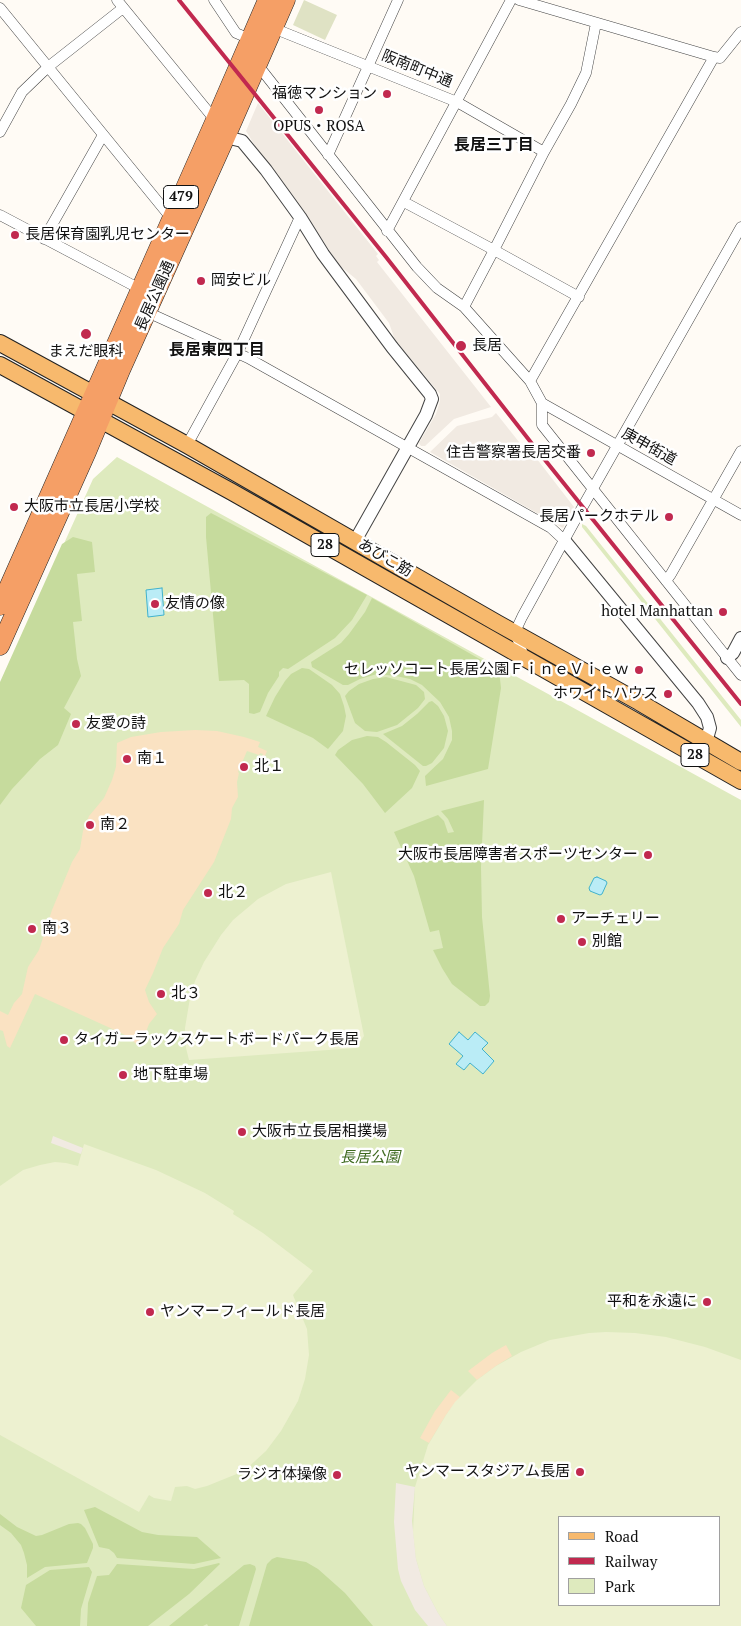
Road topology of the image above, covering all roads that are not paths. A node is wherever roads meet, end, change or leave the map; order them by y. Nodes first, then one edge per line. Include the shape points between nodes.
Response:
1 (214, 0) edge
2 (267, 0) edge
3 (286, 0) edge
4 (398, 0) edge
5 (511, 0) edge
6 (519, 0) edge
7 (120, 4) edge
8 (0, 8) edge
9 (596, 23) junction
10 (273, 28) junction
11 (741, 32) edge
12 (250, 39) junction
13 (714, 57) junction
14 (257, 64) junction
15 (369, 66) junction
16 (48, 67) junction
17 (457, 102) junction
18 (216, 120) junction
19 (0, 132) edge
20 (103, 135) junction
21 (226, 137) junction
22 (544, 152) junction
23 (328, 155) junction
24 (404, 202) junction
25 (0, 214) edge
26 (300, 217) junction
27 (172, 219) junction
28 (741, 227) edge
29 (387, 230) junction
30 (44, 239) junction
31 (494, 250) junction
32 (140, 289) junction
33 (578, 296) junction
34 (464, 307) junction
35 (147, 312) junction
36 (0, 343) edge
37 (238, 352) junction
38 (0, 365) edge
39 (530, 382) junction
40 (101, 398) junction
41 (542, 403) junction
42 (93, 417) junction
43 (187, 445) junction
44 (617, 446) junction
45 (407, 448) junction
46 (741, 451) edge
47 (594, 488) junction
48 (713, 500) junction
49 (741, 515) edge
50 (564, 540) junction
51 (355, 541) junction
52 (666, 581) junction
53 (0, 606) edge
54 (515, 632) junction
55 (741, 638) edge
56 (0, 646) edge
57 (524, 657) junction
58 (728, 658) junction
59 (741, 675) edge
60 (706, 742) junction
61 (741, 762) edge
62 (741, 781) edge

1 - 12 street via 236,33
2 - 12 highway, 長居公園通 / 479
3 - 10 highway, 長居公園通 / 479
4 - 15 street
5 - 17 street
6 - 9 street
7 - 16 street
7 - 18 street
8 - 16 street
9 - 13 street
9 - 22 street via 586,73
10 - 14 highway, 長居公園通 / 479
10 - 15 street, 阪南町中通
11 - 13 street via 720,58
12 - 18 highway, 長居公園通 / 479
13 - 33 street
14 - 21 highway, 長居公園通 / 479
14 - 23 street
15 - 17 street, 阪南町中通
15 - 23 street
16 - 19 street via 22,92
16 - 20 street
17 - 22 street, 阪南町中通
17 - 24 street
18 - 27 highway, 長居公園通 / 479
20 - 27 street
20 - 30 street
21 - 26 street via 242,141
21 - 35 highway, 長居公園通 / 479
22 - 31 street
23 - 29 street
24 - 29 street
24 - 31 street
25 - 30 street
26 - 37 street
26 - 45 street via 392,347 430,394 430,407
27 - 32 highway, 長居公園通 / 479
28 - 44 street
29 - 34 street via 436,288
30 - 32 street
31 - 33 street
31 - 34 street
32 - 40 highway, 長居公園通 / 479
33 - 39 street
34 - 39 street
35 - 37 street
35 - 40 highway, 長居公園通 / 479
36 - 40 main road, あびこ筋 / 28
37 - 43 street
37 - 45 street
38 - 42 main road, あびこ筋 / 28
39 - 41 street
40 - 42 highway, 長居公園通 / 479
40 - 43 main road, あびこ筋 / 28
41 - 44 street, 庚申街道
41 - 47 street via 542,425
42 - 53 highway, 長居公園通 / 479
42 - 56 highway, 長居公園通 / 479
42 - 57 main road, あびこ筋 / 28
43 - 51 main road, あびこ筋 / 28
44 - 47 street
44 - 48 street, 庚申街道
45 - 50 street via 551,528
45 - 51 street
46 - 48 street
47 - 50 street
47 - 52 street
48 - 49 street, 庚申街道
48 - 52 street
50 - 54 street
50 - 60 street via 698,703 710,728
51 - 54 main road, あびこ筋 / 28
52 - 58 street
54 - 57 street
54 - 60 main road, あびこ筋 / 28
55 - 58 street
57 - 62 main road, あびこ筋 / 28
58 - 59 street
60 - 61 main road, あびこ筋 / 28

